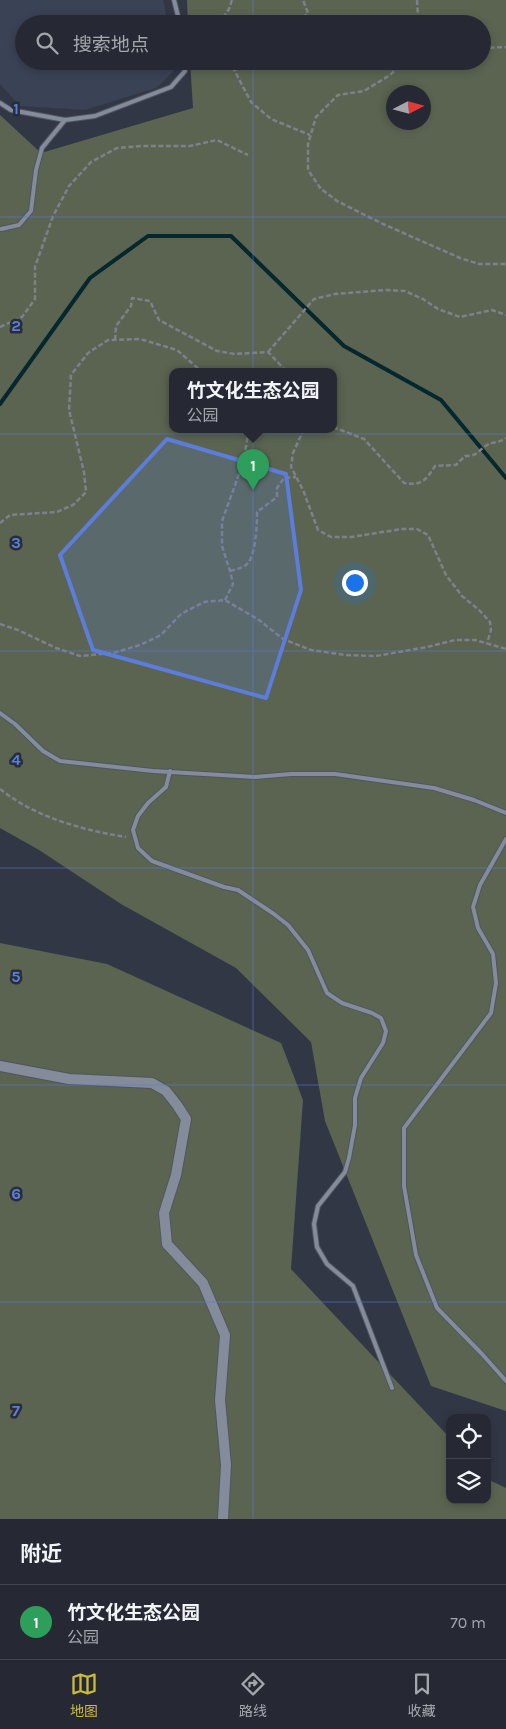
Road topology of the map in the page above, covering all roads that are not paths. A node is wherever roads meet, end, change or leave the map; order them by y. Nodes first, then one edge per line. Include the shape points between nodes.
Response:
1 (174, 0) edge
2 (178, 15) edge
3 (185, 70) edge
4 (0, 103) edge
5 (65, 120) junction
6 (1, 229) edge
7 (0, 713) edge
8 (170, 771) junction
9 (506, 813) edge
10 (506, 839) edge
11 (0, 1066) edge
12 (506, 1381) edge
13 (392, 1388) dead end
14 (223, 1519) edge

1 - 2 lane
3 - 5 lane via 171,86 95,116
4 - 5 lane via 11,110
5 - 6 lane via 42,148 31,211 19,225
7 - 8 lane via 43,751 60,761
8 - 9 lane via 255,778 291,774 354,776 434,788
8 - 13 lane via 166,787 138,816 133,830 138,848 152,860 238,890 274,914 288,925 308,950 327,994 381,1018 386,1031 383,1043 361,1078 355,1098 350,1158 345,1172 318,1206 314,1224 317,1247 327,1264 353,1286
10 - 12 lane via 480,885 473,907 478,928 493,954 496,983 491,1013 404,1128 404,1186 416,1255 437,1308
11 - 14 street via 70,1079 152,1083 166,1091 186,1120 176,1174 164,1213 167,1244 203,1283 225,1335 220,1400 226,1465

